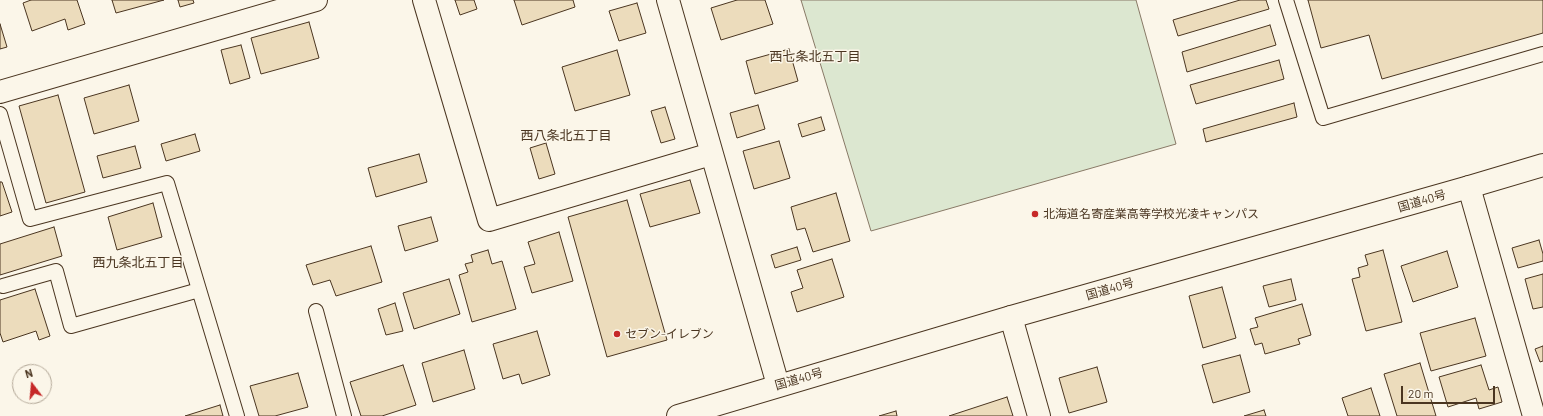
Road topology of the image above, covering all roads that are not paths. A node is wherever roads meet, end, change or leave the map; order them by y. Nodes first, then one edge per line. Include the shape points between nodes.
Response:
1 (316, 0) edge
2 (424, 0) edge
3 (668, 0) edge
4 (1286, 0) edge
5 (289, 4) edge
6 (1543, 54) edge
7 (0, 92) edge
8 (0, 114) edge
9 (711, 154) junction
10 (1543, 165) edge
11 (1468, 187) junction
12 (3, 286) dead end
13 (199, 290) junction
14 (316, 311) dead end
15 (1011, 317) junction
16 (778, 385) junction
17 (236, 416) edge
18 (344, 416) edge
19 (678, 416) edge
20 (1039, 416) edge
21 (1534, 416) edge

1 - 5 main road
2 - 9 main road via 489,220
3 - 9 main road
4 - 6 lane via 1323,118
5 - 7 main road
8 - 13 lane via 30,219 167,183
9 - 16 main road
10 - 11 main road, 国道40号
11 - 15 main road, 国道40号
11 - 21 main road
12 - 13 lane via 56,271 71,326
13 - 17 lane
14 - 18 lane
15 - 16 main road, 国道40号
15 - 20 main road
16 - 19 main road, 国道40号

